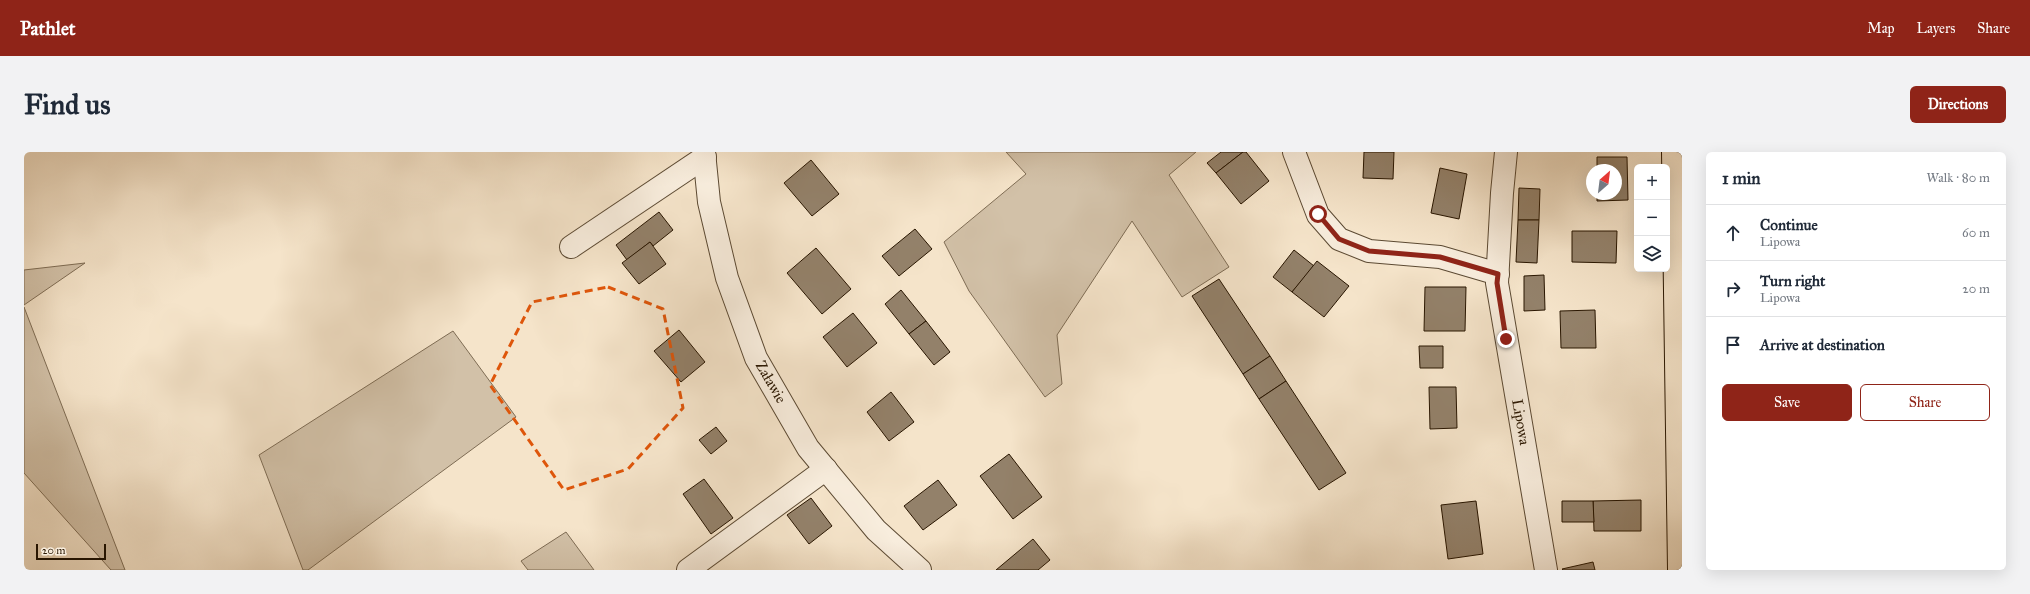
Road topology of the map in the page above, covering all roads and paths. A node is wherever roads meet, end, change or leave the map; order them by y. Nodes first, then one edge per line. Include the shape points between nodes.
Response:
1 (1294, 152) edge
2 (1506, 152) edge
3 (1673, 152) edge
4 (705, 155) edge
5 (571, 247) dead end
6 (1498, 274) junction
7 (826, 469) junction
8 (688, 570) edge
9 (920, 570) edge
10 (1546, 570) edge
11 (1679, 570) edge

1 - 6 street via 1318,214 1339,239 1369,251 1440,257
2 - 6 street, Lipowa
3 - 11 main road
4 - 5 street
4 - 7 street, Załawie via 709,202 727,278 756,358 808,448
6 - 10 street, Lipowa via 1497,283 1506,339
7 - 8 street
7 - 9 street, Załawie via 876,530

